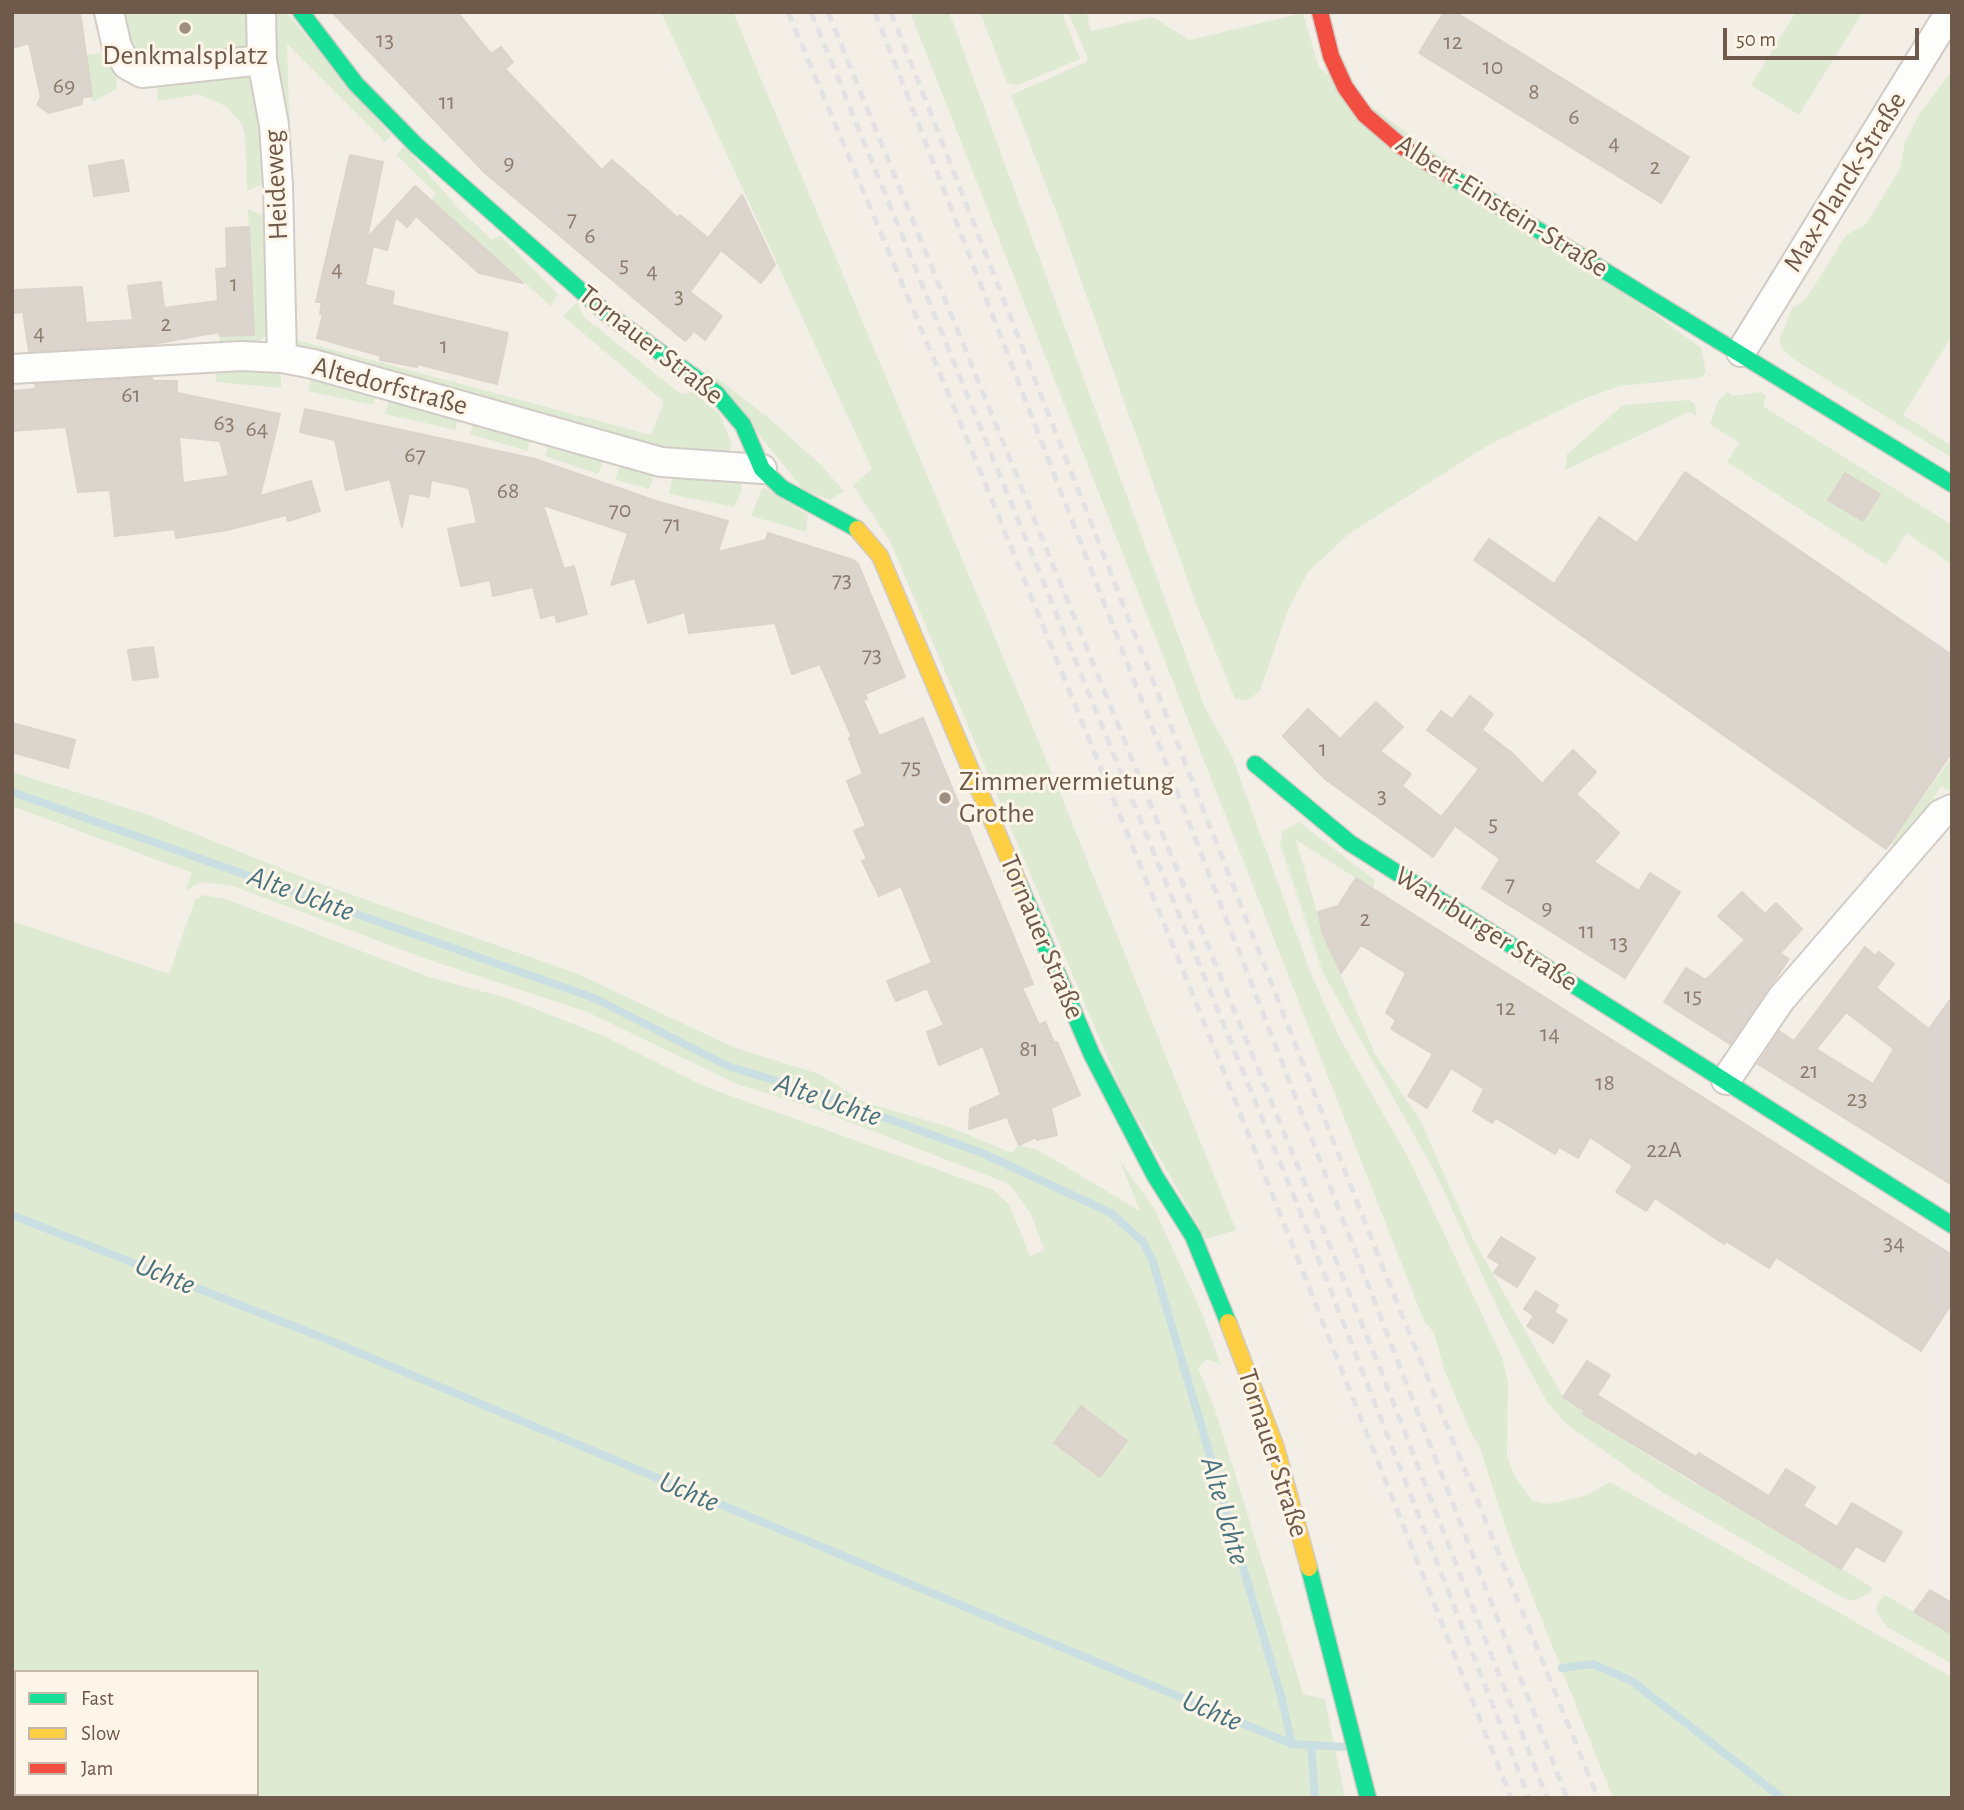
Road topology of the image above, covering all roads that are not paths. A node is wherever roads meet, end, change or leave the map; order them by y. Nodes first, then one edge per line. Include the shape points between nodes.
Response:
1 (109, 12) edge
2 (261, 12) edge
3 (302, 12) edge
4 (1320, 12) edge
5 (1950, 12) edge
6 (262, 60) junction
7 (1741, 352) junction
8 (282, 358) junction
9 (12, 369) edge
10 (762, 469) junction
11 (1952, 484) edge
12 (1255, 764) dead end
13 (1952, 809) edge
14 (1726, 1080) junction
15 (1952, 1225) edge
16 (1368, 1798) edge

1 - 6 street via 117,47 127,65 142,73
2 - 6 street, Heideweg
3 - 10 street, Tornauer Straße via 356,84 416,145 606,313 716,393 743,425
4 - 7 street, Albert-Einstein-Straße via 1331,57 1345,87 1365,115 1401,146
5 - 7 street, Max-Planck-Straße
6 - 8 street, Heideweg via 278,173
7 - 11 street, Albert-Einstein-Straße
8 - 9 street, Altedorfstraße via 241,356
8 - 10 street, Altedorfstraße via 661,462
10 - 16 street, Tornauer Straße via 782,488 853,524 880,556 1092,1055 1155,1176 1193,1236 1276,1448
12 - 14 street, Wahrburger Straße via 1350,843
13 - 14 street via 1941,814 1781,999
14 - 15 street, Wahrburger Straße

